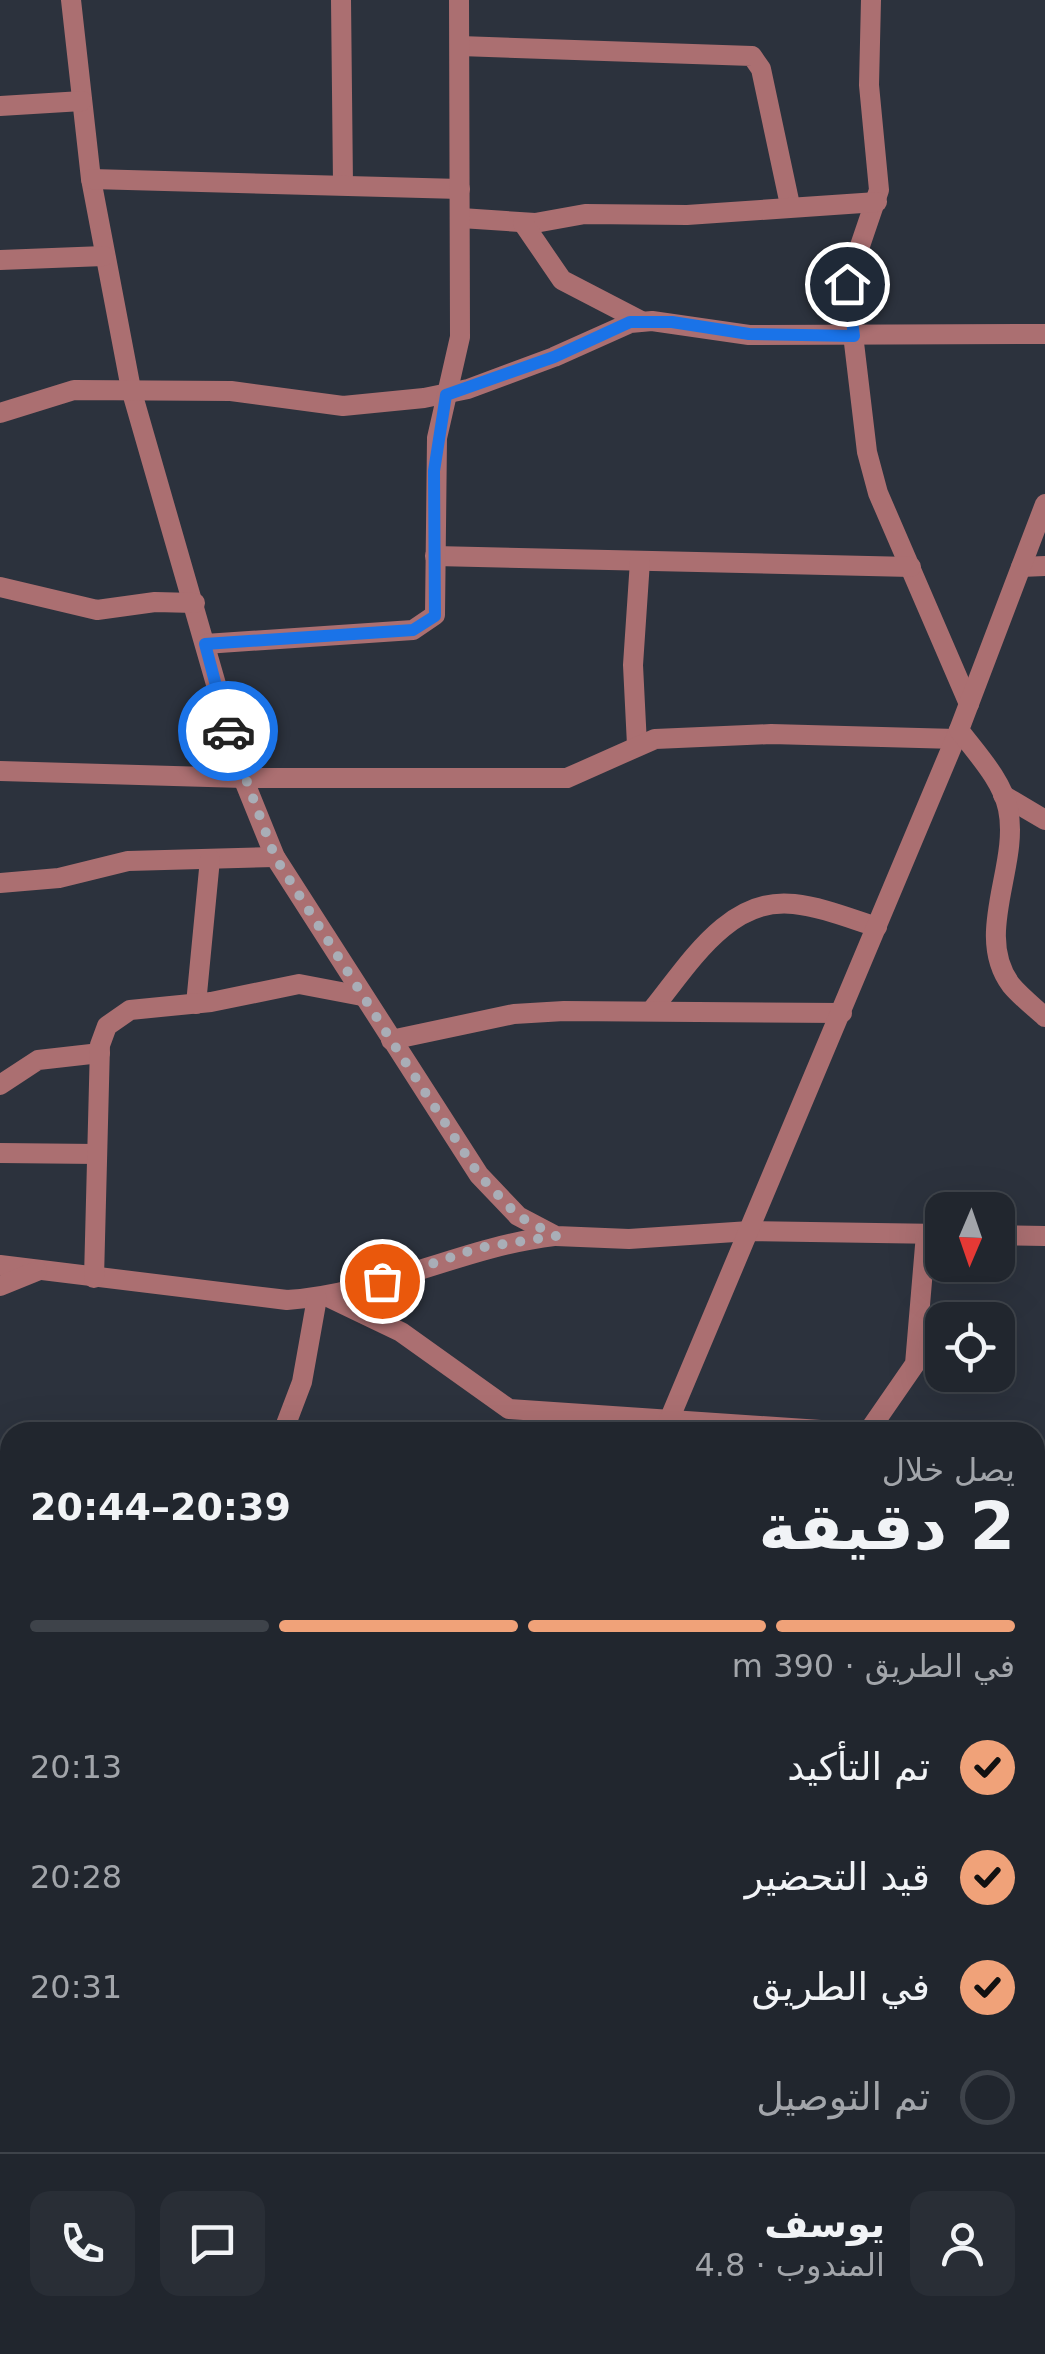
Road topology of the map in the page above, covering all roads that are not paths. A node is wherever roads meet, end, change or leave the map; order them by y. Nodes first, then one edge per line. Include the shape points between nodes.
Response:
1 (71, 0) edge
2 (341, 0) edge
3 (459, 0) edge
4 (872, 0) edge
5 (460, 46) junction
6 (82, 101) junction
7 (0, 106) edge
8 (90, 180) junction
9 (344, 184) junction
10 (460, 189) junction
11 (877, 202) junction
12 (790, 205) junction
13 (460, 218) junction
14 (523, 223) junction
15 (104, 256) junction
16 (0, 260) edge
17 (642, 322) junction
18 (1045, 334) edge
19 (854, 336) junction
20 (131, 389) junction
21 (446, 395) junction
22 (0, 413) edge
23 (1045, 504) edge
24 (435, 556) junction
25 (640, 561) junction
26 (1045, 566) edge
27 (1021, 567) junction
28 (911, 568) junction
29 (0, 587) edge
30 (195, 603) junction
31 (205, 644) junction
32 (969, 704) junction
33 (957, 734) junction
34 (638, 745) junction
35 (0, 771) edge
36 (243, 778) junction
37 (1003, 795) junction
38 (1045, 820) edge
39 (275, 857) junction
40 (210, 859) junction
41 (0, 883) edge
42 (877, 926) junction
43 (362, 996) junction
44 (196, 1004) junction
45 (652, 1012) junction
46 (842, 1012) junction
47 (1045, 1017) edge
48 (391, 1040) junction
49 (100, 1053) junction
50 (0, 1085) edge
51 (0, 1153) edge
52 (97, 1154) junction
53 (750, 1231) junction
54 (925, 1234) edge
55 (1015, 1235) edge
56 (556, 1236) junction
57 (1045, 1236) edge
58 (0, 1265) edge
59 (39, 1270) junction
60 (94, 1278) junction
61 (927, 1282) edge
62 (0, 1286) edge
63 (322, 1298) junction
64 (287, 1422) edge
65 (629, 1422) edge
66 (668, 1422) edge
67 (875, 1422) edge

1 - 6 street
2 - 9 street
3 - 5 street
4 - 11 street via 869,85
5 - 10 street
5 - 12 street via 752,56 761,69
6 - 7 street
6 - 8 street
8 - 9 street
8 - 15 street
9 - 10 street
10 - 13 street
11 - 12 street
11 - 19 street via 847,284
12 - 14 street
13 - 14 street
13 - 21 street via 460,337
14 - 17 street via 562,280
15 - 16 street
15 - 20 street
17 - 19 street
17 - 21 street
18 - 19 street
19 - 28 street via 867,452
20 - 21 street via 232,391 343,406
20 - 22 street via 74,390
20 - 30 street
21 - 24 street via 434,471
23 - 27 street
24 - 25 street
24 - 31 street via 435,616 427,625
25 - 28 street
25 - 34 street
26 - 27 street
27 - 32 street
28 - 32 street
29 - 30 street via 97,610
30 - 31 street
31 - 36 street
32 - 33 street
33 - 34 street via 771,734
33 - 37 street
33 - 42 street
34 - 36 street via 567,778
35 - 36 street
36 - 39 street
37 - 38 street
37 - 47 street via 1010,834 998,952 1013,986
39 - 40 street
39 - 43 street
40 - 41 street via 128,861
40 - 44 street
42 - 45 street via 797,904 757,905 720,931
42 - 46 street
43 - 44 street via 300,984
43 - 48 street
44 - 49 street via 118,1016 107,1026
45 - 46 street
45 - 48 street via 514,1014
46 - 53 street
48 - 56 street via 479,1175 518,1216
49 - 50 street via 38,1060
49 - 52 street
51 - 52 street
52 - 60 street
53 - 54 street
53 - 56 street via 630,1240
53 - 66 street
55 - 57 street
56 - 63 street via 478,1248
58 - 59 street
59 - 60 street
59 - 62 street
60 - 63 street via 231,1297
61 - 67 street via 915,1364
63 - 64 street
63 - 65 street via 401,1332 510,1409

